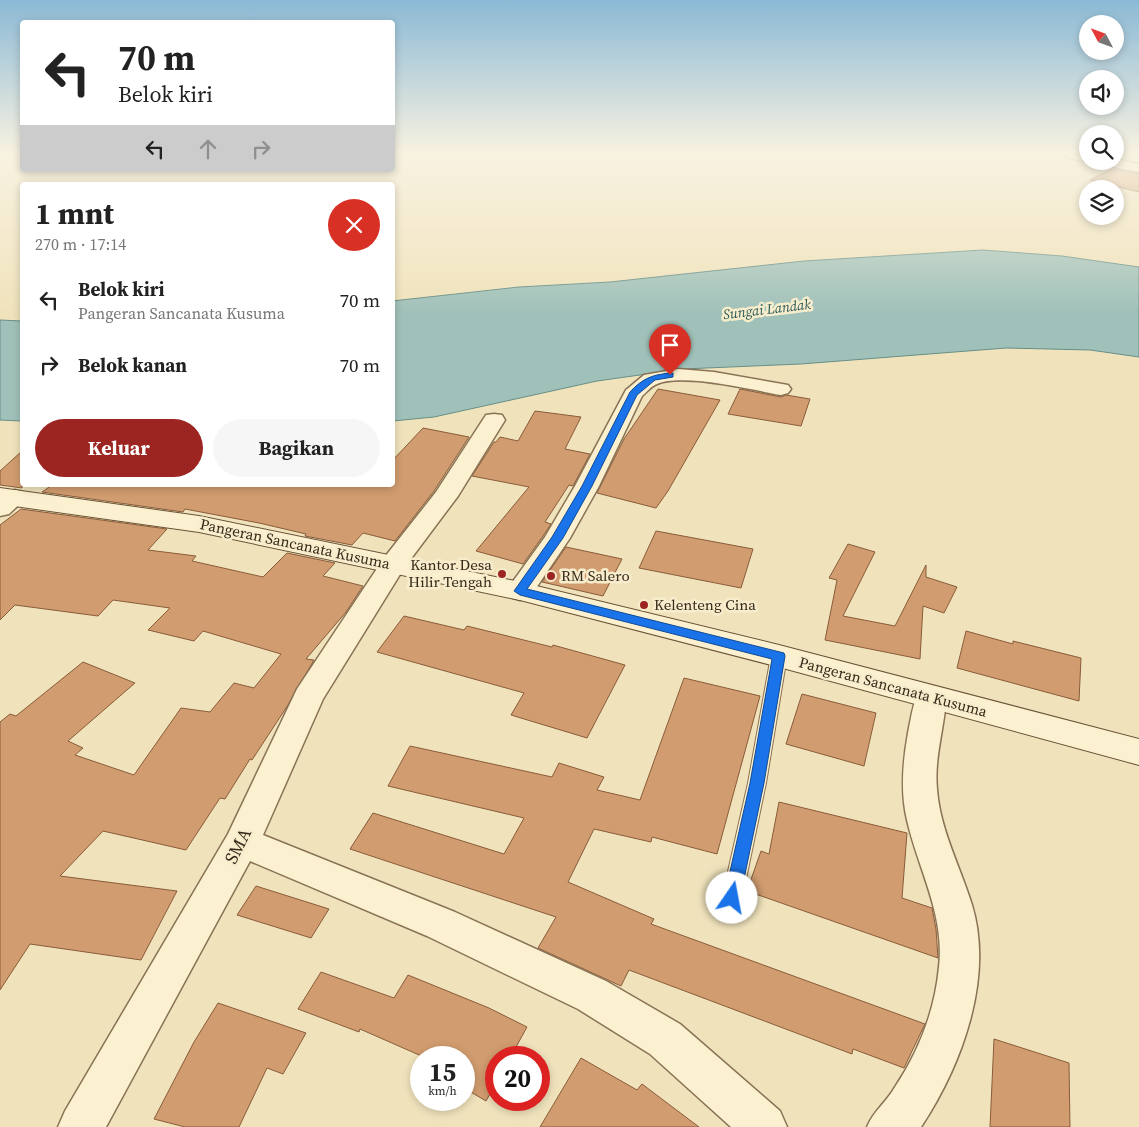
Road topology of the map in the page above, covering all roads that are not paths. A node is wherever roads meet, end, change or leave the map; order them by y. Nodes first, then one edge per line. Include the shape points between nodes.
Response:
1 (781, 389) dead end
2 (494, 420) dead end
3 (5, 501) edge
4 (393, 564) junction
5 (520, 591) junction
6 (779, 656) junction
7 (931, 697) junction
8 (1139, 752) edge
9 (242, 842) junction
10 (732, 898) dead end
11 (81, 1127) edge
12 (764, 1127) edge
13 (890, 1127) edge

1 - 5 street via 670,375 644,382 633,394 557,538
2 - 4 street, SMA via 446,496
3 - 4 street, Pangeran Sancanata Kusuma via 200,524
4 - 5 street, Pangeran Sancanata Kusuma
4 - 9 street, SMA via 308,698
5 - 6 street, Pangeran Sancanata Kusuma
6 - 7 street, Pangeran Sancanata Kusuma
6 - 10 lane via 757,783
7 - 8 street, Pangeran Sancanata Kusuma
7 - 13 street via 921,746 918,783 928,832 957,922 959,968 946,1034 927,1078 908,1108
9 - 11 street, SMA
9 - 12 street via 441,924 600,999 665,1039

